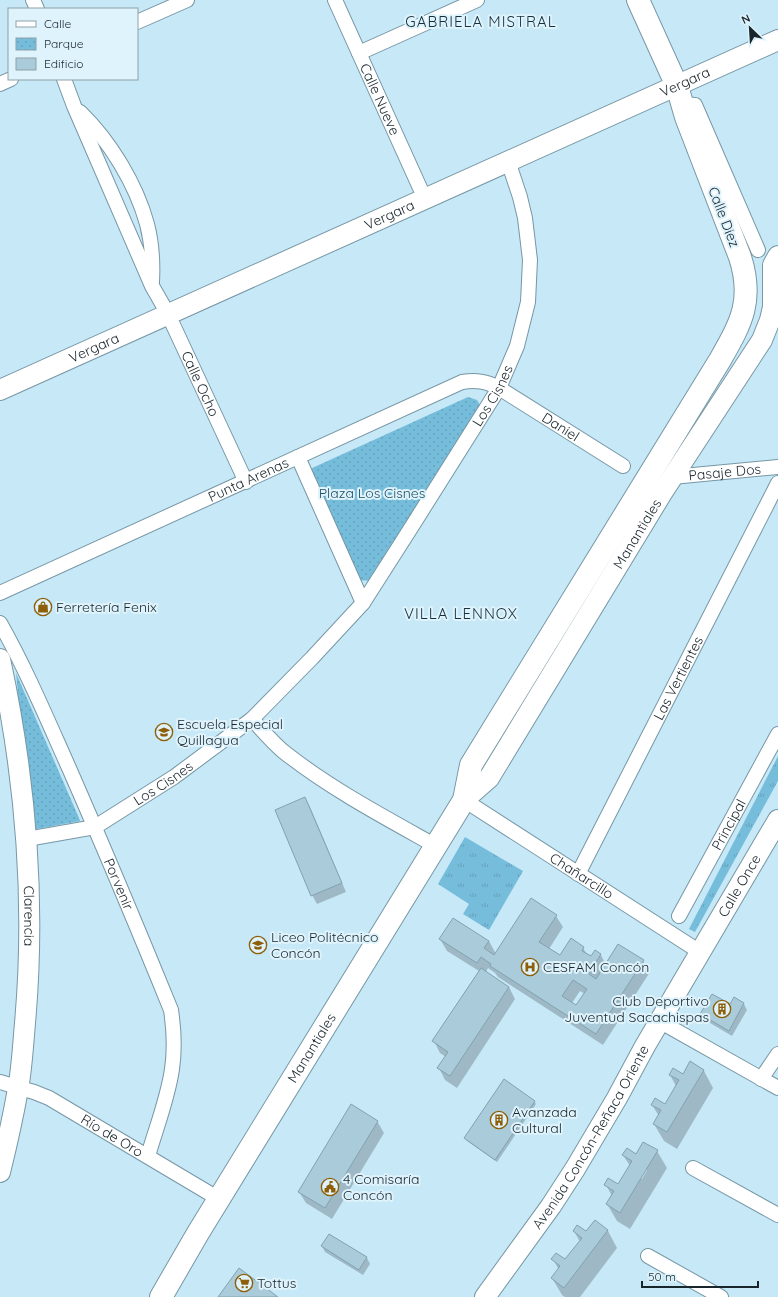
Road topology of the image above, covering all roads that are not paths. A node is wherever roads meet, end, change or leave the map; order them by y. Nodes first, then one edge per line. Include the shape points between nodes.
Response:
1 (186, 0) edge
2 (335, 0) edge
3 (477, 0) edge
4 (638, 0) edge
5 (138, 22) edge
6 (778, 40) edge
7 (359, 53) junction
8 (64, 80) edge
9 (679, 95) junction
10 (74, 106) junction
11 (508, 161) junction
12 (424, 199) junction
13 (758, 250) dead end
14 (778, 256) edge
15 (152, 286) junction
16 (168, 314) junction
17 (736, 332) joint
18 (499, 388) junction
19 (0, 390) edge
20 (298, 457) junction
21 (623, 466) dead end
22 (778, 467) edge
23 (672, 477) junction
24 (246, 482) junction
25 (778, 483) edge
26 (0, 594) edge
27 (362, 603) junction
28 (0, 623) edge
29 (0, 659) edge
30 (252, 719) junction
31 (778, 734) edge
32 (464, 800) junction
33 (778, 820) edge
34 (95, 827) junction
35 (27, 839) junction
36 (436, 846) junction
37 (578, 874) junction
38 (678, 916) dead end
39 (700, 952) junction
40 (659, 1021) junction
41 (778, 1054) edge
42 (761, 1079) junction
43 (9, 1085) edge
44 (778, 1088) edge
45 (148, 1156) junction
46 (693, 1168) dead end
47 (0, 1172) edge
48 (219, 1199) junction
49 (778, 1215) edge
50 (648, 1256) dead end
51 (161, 1297) edge
52 (485, 1297) edge
53 (721, 1297) edge

1 - 5 street
2 - 7 street, Calle Nueve
3 - 7 street
4 - 9 main road, Calle Diez
6 - 9 street, Vergara
7 - 12 street, Calle Nueve
8 - 10 street, Calle Ocho
9 - 11 street, Vergara
9 - 13 street, Calle Diez via 695,105
9 - 17 main road, Calle Diez via 744,268 745,305
10 - 15 street, Calle Ocho
10 - 15 street, Calle Ocho via 110,147 135,194 150,237
11 - 12 street, Vergara
11 - 18 street, Los Cisnes via 525,218 530,281 521,332
12 - 16 street, Vergara
14 - 23 street, Manantiales via 773,265 772,307 766,330
15 - 16 street, Calle Ocho
16 - 19 street, Vergara
16 - 24 street, Calle Ocho
17 - 32 main road, Manantiales via 471,765
18 - 20 street, Punta Arenas via 480,381 462,382
18 - 21 street, Daniel
18 - 27 street, Los Cisnes
20 - 24 street, Punta Arenas
20 - 27 street
22 - 23 street, Pasaje Dos
23 - 32 street, Manantiales via 489,778
24 - 26 street, Punta Arenas
25 - 37 street, Las Vertientes
27 - 30 street, Los Cisnes
28 - 34 street, Porvenir via 55,736
29 - 35 street, Clarencia via 17,744
30 - 34 street, Los Cisnes via 174,777
30 - 36 street via 283,751 326,782
31 - 38 street, Principal
32 - 36 main road, Manantiales
32 - 37 street, Chañarcillo
33 - 39 street, Calle Once
34 - 35 street, Los Cisnes
34 - 45 street, Porvenir via 171,1010 174,1036 172,1070
35 - 43 street, Clarencia via 29,965
36 - 48 main road, Manantiales
37 - 39 street, Chañarcillo
39 - 40 street, Avenida Concón-Reñaca Oriente
40 - 42 street
40 - 52 street, Avenida Concón-Reñaca Oriente via 575,1170
41 - 42 street
42 - 44 street
43 - 45 street, Río de Oro via 48,1098
43 - 47 street, Clarencia
45 - 48 street, Río de Oro
46 - 49 street
48 - 51 main road, Manantiales
50 - 53 street

